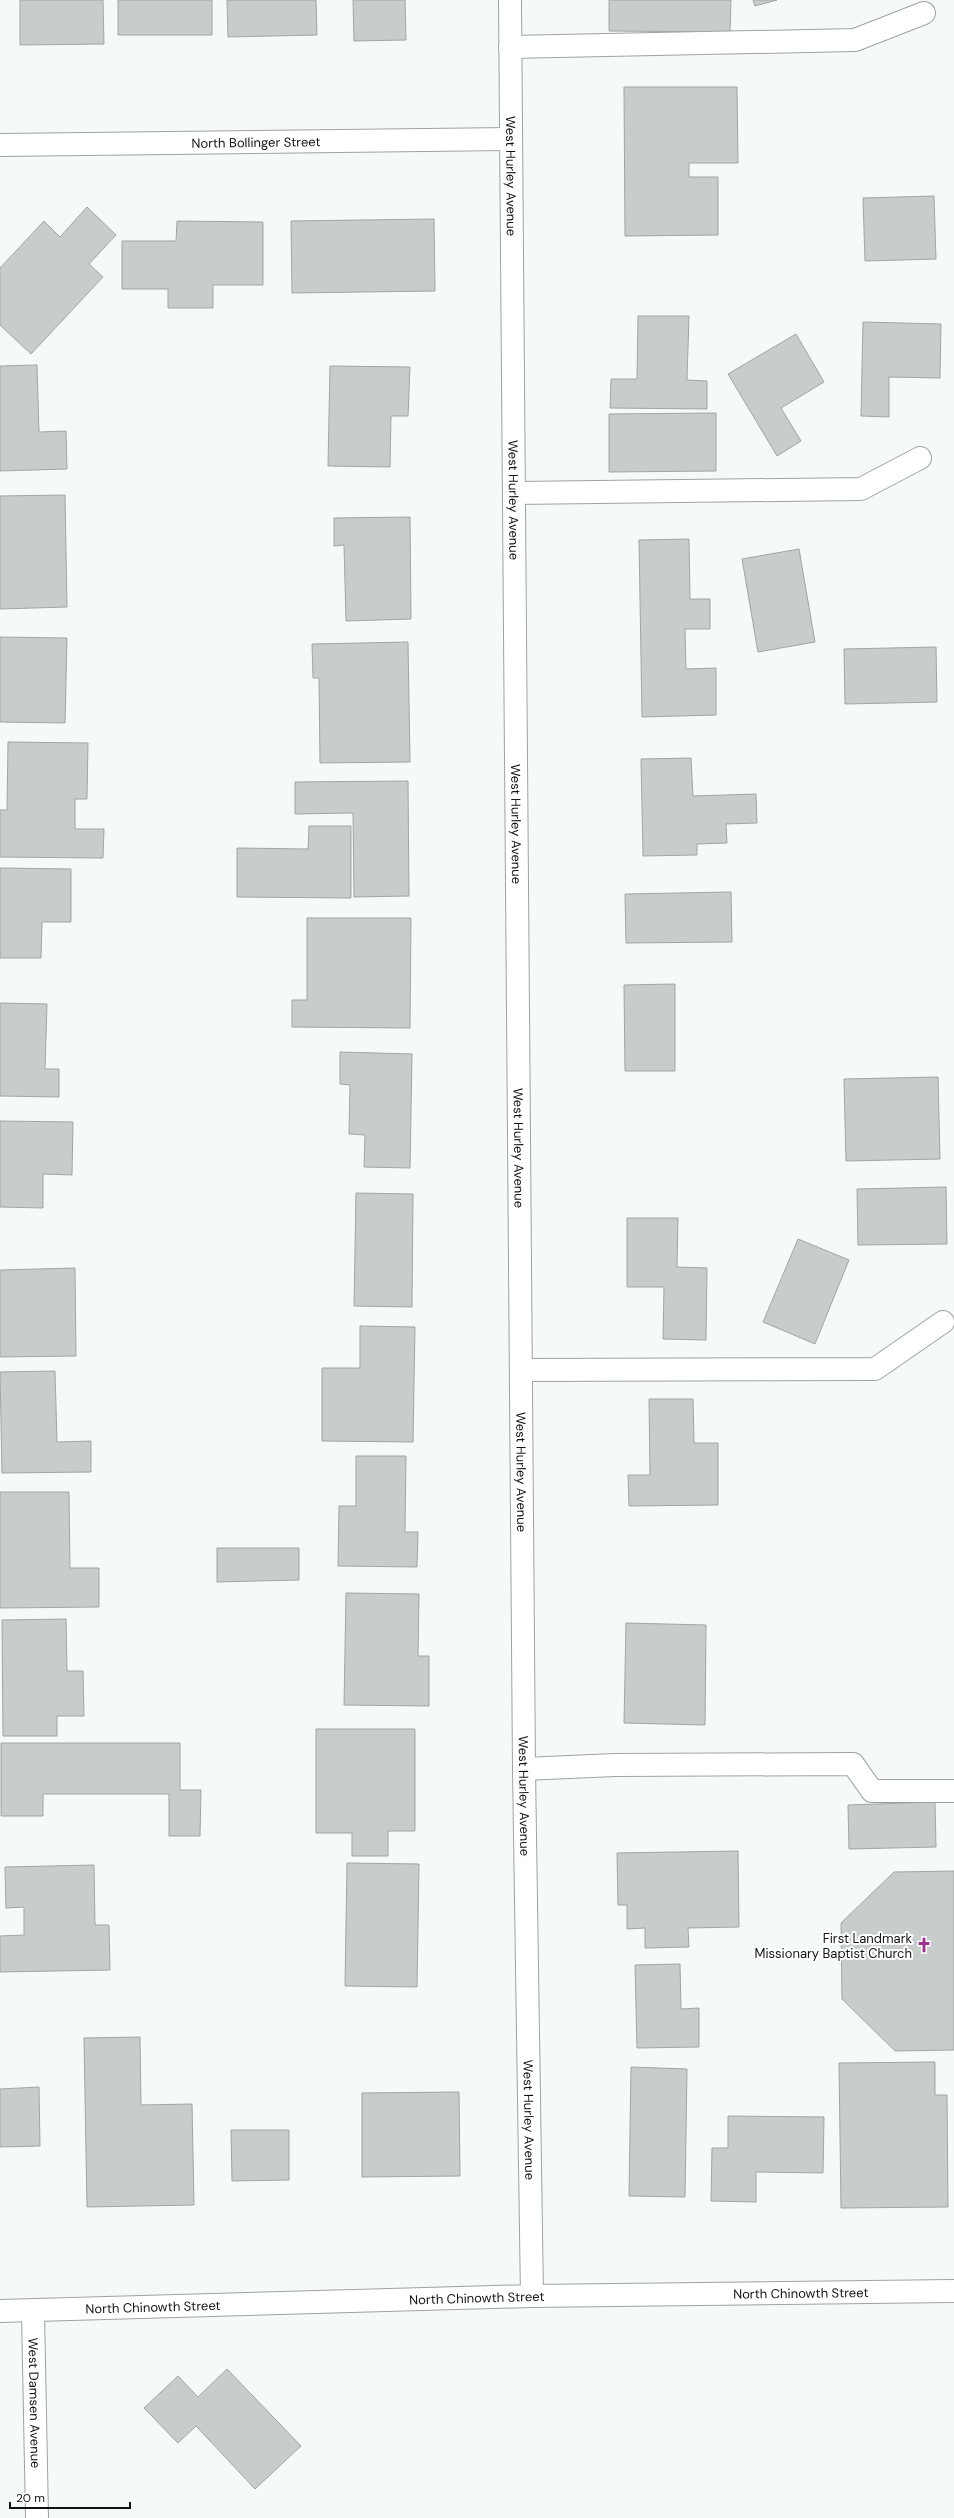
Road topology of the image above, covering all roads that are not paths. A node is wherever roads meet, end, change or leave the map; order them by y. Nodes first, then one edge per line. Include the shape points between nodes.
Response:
1 (510, 0) edge
2 (924, 13) dead end
3 (510, 47) junction
4 (511, 139) junction
5 (0, 145) edge
6 (920, 458) dead end
7 (514, 493) junction
8 (943, 1322) dead end
9 (521, 1370) junction
10 (524, 1769) junction
11 (954, 1790) edge
12 (954, 2291) edge
13 (532, 2296) junction
14 (0, 2311) edge
15 (33, 2311) junction
16 (37, 2518) edge

1 - 3 street, West Hurley Avenue
2 - 3 street via 855,40
3 - 4 street, West Hurley Avenue
4 - 5 street, North Bollinger Street
4 - 7 street, West Hurley Avenue
6 - 7 street via 861,489
7 - 9 street, West Hurley Avenue
8 - 9 street via 875,1369
9 - 10 street, West Hurley Avenue
10 - 11 street via 615,1765 853,1764 872,1791
10 - 13 street, West Hurley Avenue
12 - 13 street, North Chinowth Street
13 - 15 street, North Chinowth Street
14 - 15 street, North Chinowth Street
15 - 16 street, West Damsen Avenue

